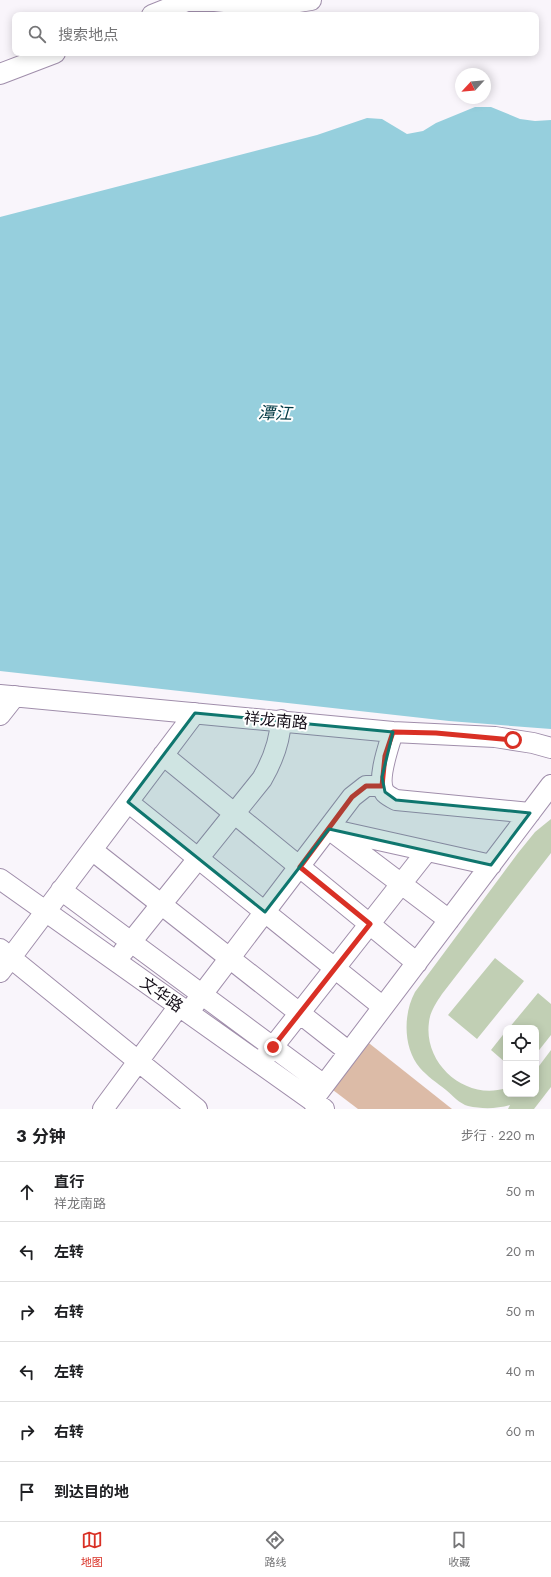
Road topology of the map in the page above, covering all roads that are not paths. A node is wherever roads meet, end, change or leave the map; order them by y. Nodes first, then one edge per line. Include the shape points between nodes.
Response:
1 (311, 0) edge
2 (160, 12) edge
3 (46, 56) edge
4 (0, 74) edge
5 (7, 696) edge
6 (195, 713) junction
7 (0, 715) edge
8 (282, 720) junction
9 (393, 732) junction
10 (551, 748) edge
11 (163, 755) junction
12 (551, 785) edge
13 (382, 786) junction
14 (128, 802) junction
15 (530, 813) junction
16 (236, 814) junction
17 (329, 829) junction
18 (92, 850) junction
19 (427, 851) junction
20 (199, 859) junction
21 (490, 865) junction
22 (300, 867) junction
23 (0, 879) edge
24 (402, 884) junction
25 (61, 890) junction
26 (162, 905) junction
27 (45, 911) junction
28 (265, 912) junction
29 (449, 920) junction
30 (370, 924) junction
31 (131, 942) junction
32 (230, 958) junction
33 (4, 960) edge
34 (116, 961) junction
35 (417, 963) junction
36 (335, 968) junction
37 (202, 995) junction
38 (383, 1007) junction
39 (184, 1009) junction
40 (300, 1013) junction
41 (273, 1047) junction
42 (349, 1052) junction
43 (138, 1061) junction
44 (260, 1064) junction
45 (324, 1085) junction
46 (318, 1105) edge
47 (103, 1109) edge
48 (198, 1109) edge

1 - 2 street via 279,6 215,0 187,1
3 - 4 street
5 - 6 street, 祥龙南路
5 - 7 street
6 - 8 street, 祥龙南路
6 - 11 street
8 - 9 street, 祥龙南路
8 - 16 street via 280,736 270,764
9 - 10 street, 祥龙南路 via 495,737
9 - 13 street via 385,756
11 - 14 street
11 - 16 street
12 - 15 street
13 - 15 street via 385,792 396,800
13 - 17 street via 366,786 359,791
14 - 18 street
14 - 20 street
15 - 21 street
16 - 20 street
16 - 22 street
17 - 19 street
17 - 22 street
17 - 24 street
18 - 25 street
18 - 26 street
19 - 21 street
19 - 24 street
20 - 26 street
20 - 28 street
21 - 29 street
22 - 28 street
22 - 30 street
23 - 27 street, 文华路
24 - 29 street
24 - 30 street
25 - 27 street
25 - 31 street
26 - 31 street
26 - 32 street
27 - 33 street
27 - 34 street, 文华路
28 - 32 street
28 - 36 street
29 - 35 street
30 - 35 street
30 - 36 street
31 - 34 street
31 - 37 street
32 - 37 street
32 - 40 street
33 - 43 street
34 - 39 street, 文华路
35 - 38 street
36 - 38 street
36 - 40 street
37 - 39 street
37 - 41 street
38 - 42 street
39 - 43 street
39 - 44 street, 文华路
40 - 41 street
40 - 42 street
41 - 44 street
41 - 45 street
42 - 45 street
43 - 47 street
43 - 48 street
44 - 46 street, 文华路
45 - 46 street

